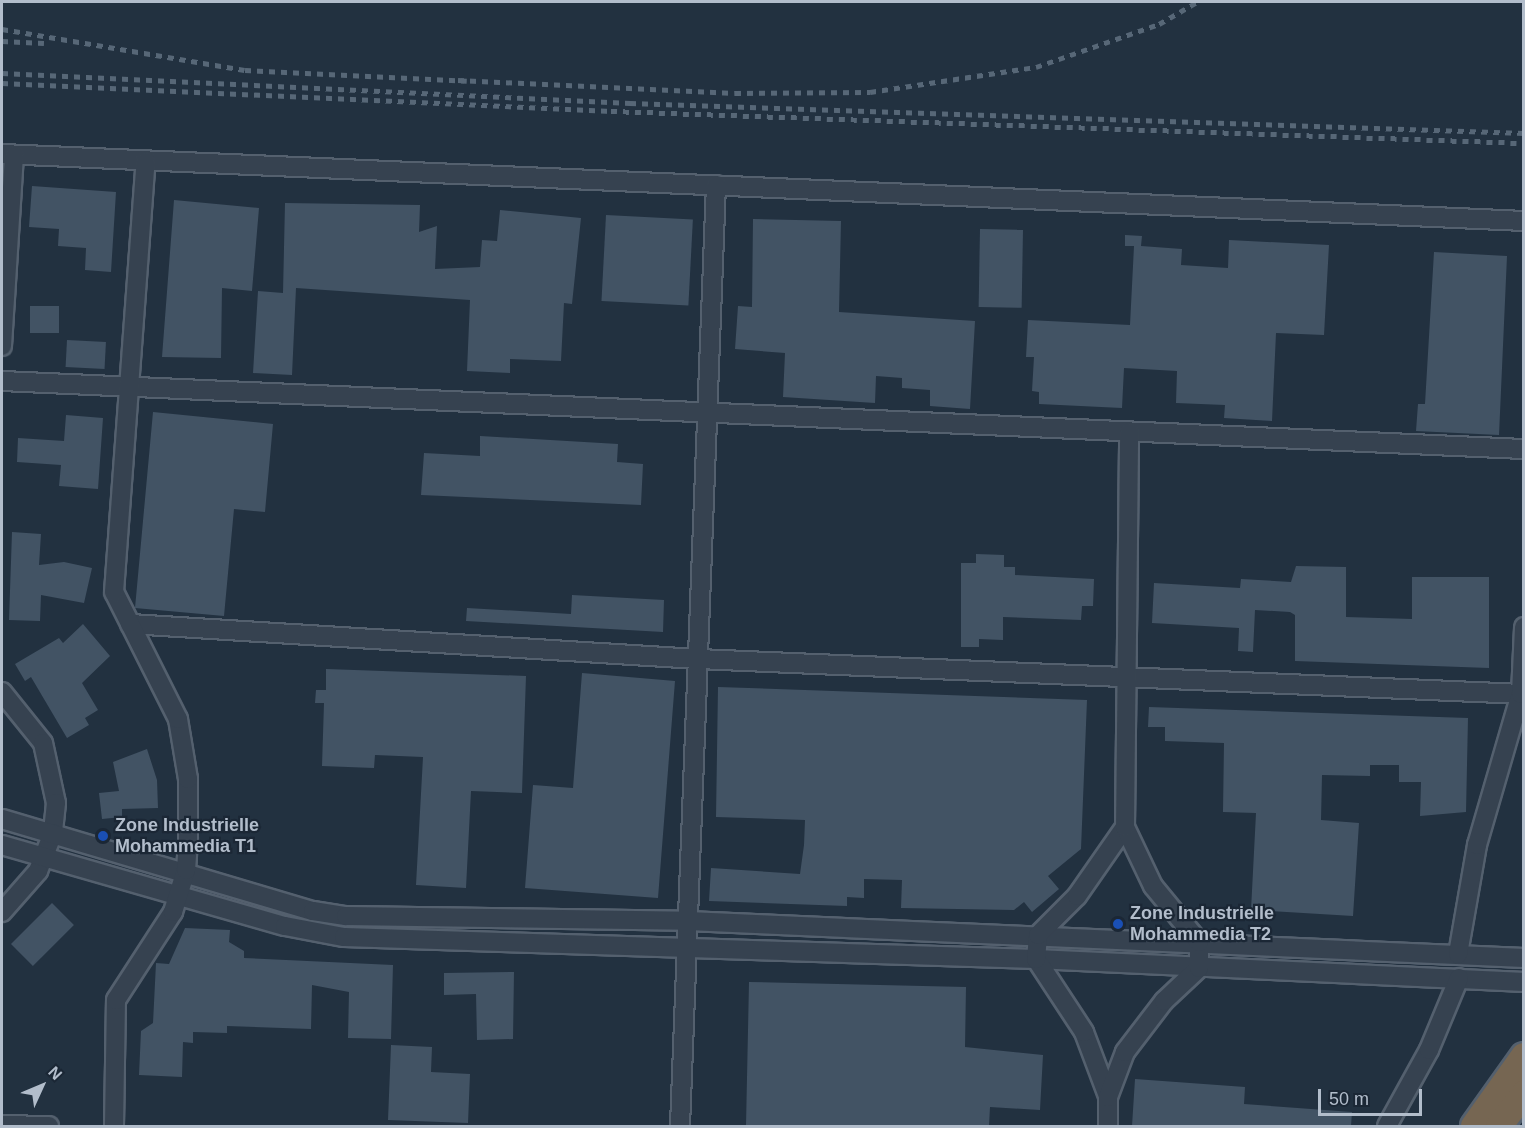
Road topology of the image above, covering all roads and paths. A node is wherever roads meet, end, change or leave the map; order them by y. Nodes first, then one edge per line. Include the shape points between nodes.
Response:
1 (8, 154) edge
2 (146, 161) junction
3 (716, 185) junction
4 (1524, 221) edge
5 (2, 346) edge
6 (2, 381) edge
7 (129, 389) junction
8 (707, 414) junction
9 (1129, 432) junction
10 (1524, 450) edge
11 (130, 624) junction
12 (1524, 627) edge
13 (698, 659) junction
14 (1125, 677) junction
15 (2, 693) edge
16 (1522, 694) edge
17 (2, 819) edge
18 (1125, 827) junction
19 (53, 833) junction
20 (2, 845) edge
21 (44, 858) junction
22 (186, 870) junction
23 (179, 895) junction
24 (2, 912) edge
25 (688, 921) junction
26 (1038, 935) junction
27 (1198, 942) junction
28 (689, 946) junction
29 (1458, 954) junction
30 (1524, 958) edge
31 (1036, 959) junction
32 (1199, 968) junction
33 (1459, 978) junction
34 (1524, 982) edge
35 (1524, 1056) edge
36 (1108, 1097) junction
37 (1520, 1099) edge
38 (2, 1125) edge
39 (49, 1126) edge
40 (114, 1126) edge
41 (680, 1126) edge
42 (1108, 1126) edge
43 (1387, 1126) edge
44 (1474, 1126) edge
45 (1499, 1126) edge

1 - 2 lane
1 - 5 lane
2 - 3 lane
2 - 7 lane
3 - 4 lane
3 - 8 lane
6 - 7 lane
7 - 8 lane
7 - 11 lane via 114,592
8 - 9 lane
8 - 13 lane
9 - 10 lane
9 - 14 lane
11 - 13 lane
11 - 22 lane via 166,688 181,729 188,779
12 - 16 lane
13 - 14 lane
13 - 25 lane
14 - 16 lane
14 - 18 lane
15 - 19 lane via 27,717 49,758 56,795
16 - 29 lane via 1477,844
17 - 19 lane
18 - 26 lane via 1089,881
18 - 27 lane via 1153,886
19 - 21 lane
19 - 22 lane
20 - 21 lane
21 - 23 lane
21 - 24 lane via 30,884
22 - 23 lane
22 - 25 lane via 287,904 346,916
23 - 28 lane via 344,937
23 - 40 lane via 116,1000
25 - 26 lane
25 - 28 lane
26 - 27 lane
26 - 31 lane
27 - 29 lane
27 - 32 lane
28 - 31 lane
28 - 41 lane
29 - 30 lane
31 - 32 lane
31 - 36 lane via 1084,1032
32 - 33 lane
32 - 36 lane via 1137,1034 1114,1072
33 - 34 lane
33 - 43 lane via 1430,1050
35 - 44 highway
36 - 42 lane
37 - 45 highway
38 - 39 lane

